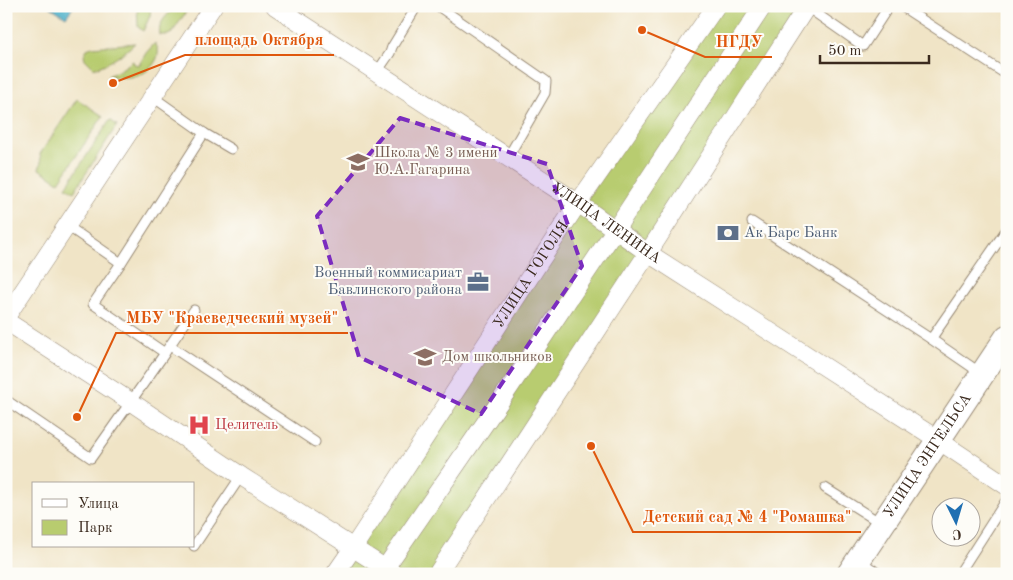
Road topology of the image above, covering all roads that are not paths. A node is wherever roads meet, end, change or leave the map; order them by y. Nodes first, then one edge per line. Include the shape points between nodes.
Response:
1 (213, 6) edge
2 (275, 6) edge
3 (417, 6) edge
4 (438, 6) edge
5 (716, 6) edge
6 (763, 6) edge
7 (889, 6) edge
8 (901, 6) edge
9 (807, 7) edge
10 (376, 72) junction
11 (1007, 75) edge
12 (153, 97) junction
13 (204, 132) junction
14 (231, 149) dead end
15 (508, 157) junction
16 (578, 203) junction
17 (752, 222) dead end
18 (66, 226) junction
19 (1007, 229) edge
20 (616, 230) junction
21 (648, 253) junction
22 (121, 263) junction
23 (194, 310) dead end
24 (6, 317) edge
25 (6, 321) edge
26 (1007, 337) edge
27 (931, 339) junction
28 (167, 350) junction
29 (983, 374) junction
30 (6, 400) edge
31 (131, 402) junction
32 (938, 440) junction
33 (315, 442) dead end
34 (241, 476) junction
35 (1007, 486) edge
36 (825, 488) dead end
37 (1007, 499) edge
38 (882, 524) junction
39 (195, 545) edge
40 (353, 548) junction
41 (854, 567) edge
42 (962, 568) dead end
43 (387, 572) edge
44 (335, 574) edge
45 (437, 574) edge
46 (879, 574) edge

1 - 12 street
2 - 10 street, УЛИЦА ЛЕНИНА
3 - 10 lane
4 - 15 lane via 546,81 545,93
5 - 16 street, УЛИЦА ГОГОЛЯ
6 - 20 street
7 - 9 lane via 863,46
8 - 11 lane
9 - 21 street
10 - 15 street, УЛИЦА ЛЕНИНА
12 - 13 lane
12 - 18 street
13 - 14 lane
13 - 22 lane
15 - 16 street, УЛИЦА ЛЕНИНА
16 - 20 street, УЛИЦА ЛЕНИНА
16 - 40 street, УЛИЦА ГОГОЛЯ
17 - 27 lane
18 - 22 lane
18 - 24 street
19 - 27 lane
20 - 21 street, УЛИЦА ЛЕНИНА
20 - 43 street
21 - 32 street, УЛИЦА ЛЕНИНА
21 - 45 street
22 - 28 lane via 92,304
23 - 28 lane
25 - 31 street
26 - 29 street, УЛИЦА ЭНГЕЛЬСА
27 - 29 lane
28 - 31 lane
28 - 33 lane
29 - 32 street, УЛИЦА ЭНГЕЛЬСА
30 - 31 lane via 92,458
31 - 34 street
32 - 35 street, УЛИЦА ЛЕНИНА
32 - 38 street, УЛИЦА ЭНГЕЛЬСА
34 - 39 lane
34 - 40 street
36 - 38 lane
37 - 42 lane
38 - 41 street, УЛИЦА ЭНГЕЛЬСА
40 - 43 street
40 - 44 street, УЛИЦА ГОГОЛЯ
41 - 46 lane

